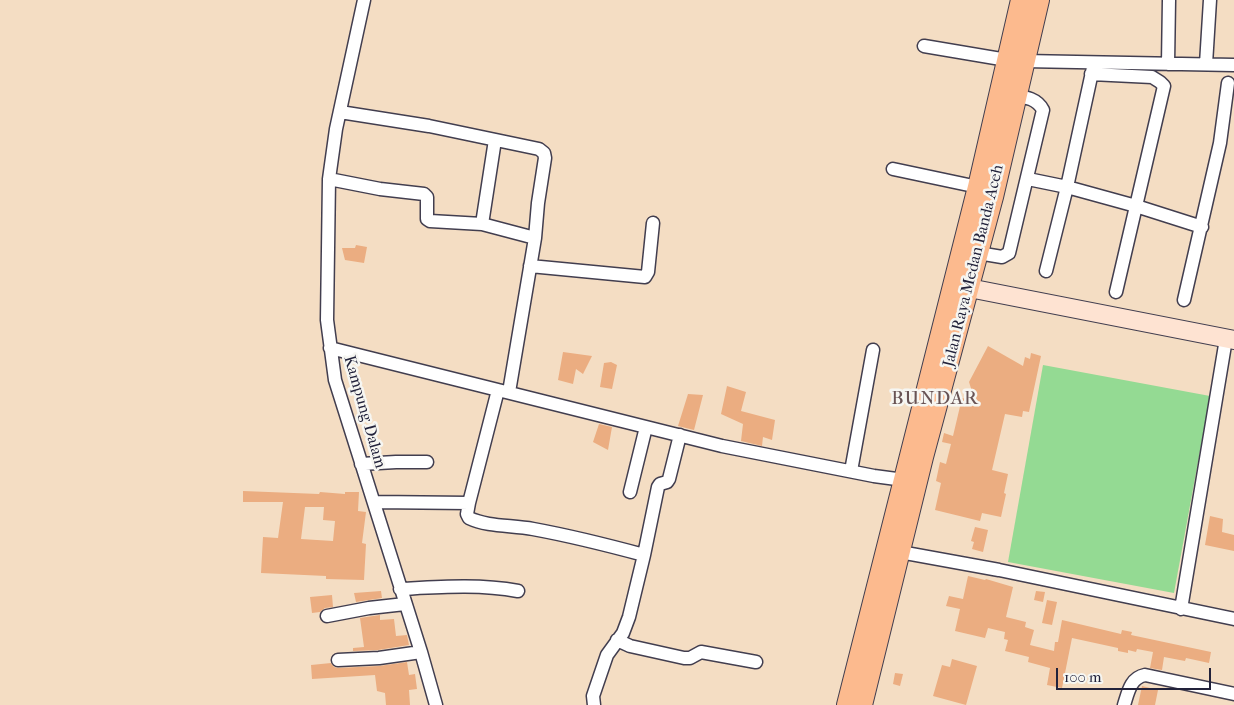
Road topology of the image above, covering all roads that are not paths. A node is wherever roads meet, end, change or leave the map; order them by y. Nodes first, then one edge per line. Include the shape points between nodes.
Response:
1 (364, 0) edge
2 (1021, 0) edge
3 (1038, 0) edge
4 (1169, 0) edge
5 (1210, 0) edge
6 (924, 46) dead end
7 (1015, 61) junction
8 (1168, 64) junction
9 (1206, 64) junction
10 (1234, 65) edge
11 (1093, 68) junction
12 (1228, 83) dead end
13 (1008, 94) junction
14 (340, 112) junction
15 (495, 140) junction
16 (893, 169) dead end
17 (329, 179) junction
18 (1028, 179) junction
19 (978, 187) junction
20 (1067, 187) junction
21 (1136, 206) junction
22 (654, 223) dead end
23 (482, 224) junction
24 (1202, 227) junction
25 (535, 238) junction
26 (978, 253) junction
27 (530, 266) junction
28 (1046, 271) dead end
29 (969, 288) junction
30 (1116, 292) dead end
31 (1184, 300) dead end
32 (1230, 339) edge
33 (330, 348) junction
34 (873, 350) dead end
35 (942, 359) junction
36 (504, 391) junction
37 (646, 427) junction
38 (680, 436) junction
39 (428, 462) dead end
40 (361, 464) junction
41 (851, 471) junction
42 (904, 480) junction
43 (630, 492) dead end
44 (374, 502) junction
45 (470, 503) junction
46 (900, 552) junction
47 (644, 556) junction
48 (400, 589) junction
49 (518, 590) dead end
50 (405, 604) junction
51 (1181, 609) junction
52 (327, 616) dead end
53 (1234, 619) edge
54 (616, 640) junction
55 (421, 652) junction
56 (338, 660) dead end
57 (756, 662) dead end
58 (1234, 694) edge
59 (436, 705) edge
60 (594, 705) edge
61 (847, 705) edge
62 (862, 705) edge
63 (1124, 705) edge

1 - 14 street, Kampung Dalam
2 - 7 highway, Jalan Raya Medan Banda Aceh
3 - 7 highway, Jalan Raya Medan Banda Aceh
4 - 8 street
5 - 9 street
6 - 7 street
7 - 11 street
7 - 13 highway, Jalan Raya Medan Banda Aceh
8 - 9 street
8 - 11 street
9 - 10 street
11 - 20 street
11 - 21 street via 1152,77 1164,86
12 - 24 street via 1220,143
13 - 18 street via 1034,100 1042,110
13 - 19 highway, Jalan Raya Medan Banda Aceh
13 - 26 highway, Jalan Raya Medan Banda Aceh
14 - 15 street
14 - 17 street, Kampung Dalam
15 - 23 street
15 - 25 street via 544,153
16 - 19 street
17 - 23 street via 422,194 427,197 428,220
17 - 33 street, Kampung Dalam via 326,320
18 - 20 street
18 - 26 street via 1009,252 1002,257
19 - 35 highway, Jalan Raya Medan Banda Aceh
20 - 21 street
20 - 28 street
21 - 24 street
21 - 30 street
22 - 27 street via 645,277
23 - 25 street
24 - 31 street
25 - 27 street
26 - 29 highway, Jalan Raya Medan Banda Aceh
27 - 36 street
29 - 32 main road
29 - 35 highway, Jalan Raya Medan Banda Aceh
32 - 51 street
33 - 36 street
33 - 40 street, Kampung Dalam via 335,380
34 - 41 street
35 - 42 highway, Jalan Raya Medan Banda Aceh
35 - 46 highway, Jalan Raya Medan Banda Aceh
36 - 37 street
36 - 45 street
37 - 38 street
37 - 43 street
38 - 41 street
38 - 47 street via 669,480 658,487
39 - 40 street
40 - 44 street, Kampung Dalam
41 - 42 street
42 - 61 highway, Jalan Raya Medan Banda Aceh
44 - 45 street
44 - 48 street, Kampung Dalam
45 - 47 street via 468,516 474,520 531,528
46 - 51 street
46 - 62 highway, Jalan Raya Medan Banda Aceh
47 - 54 street via 629,616 623,633
48 - 49 street via 457,586
48 - 50 street, Kampung Dalam
50 - 52 street
50 - 55 street, Kampung Dalam
51 - 53 street
54 - 57 street via 684,658 701,652
54 - 60 street via 607,655 594,693
55 - 56 street
55 - 59 street, Kampung Dalam
58 - 63 street via 1144,675 1133,682

